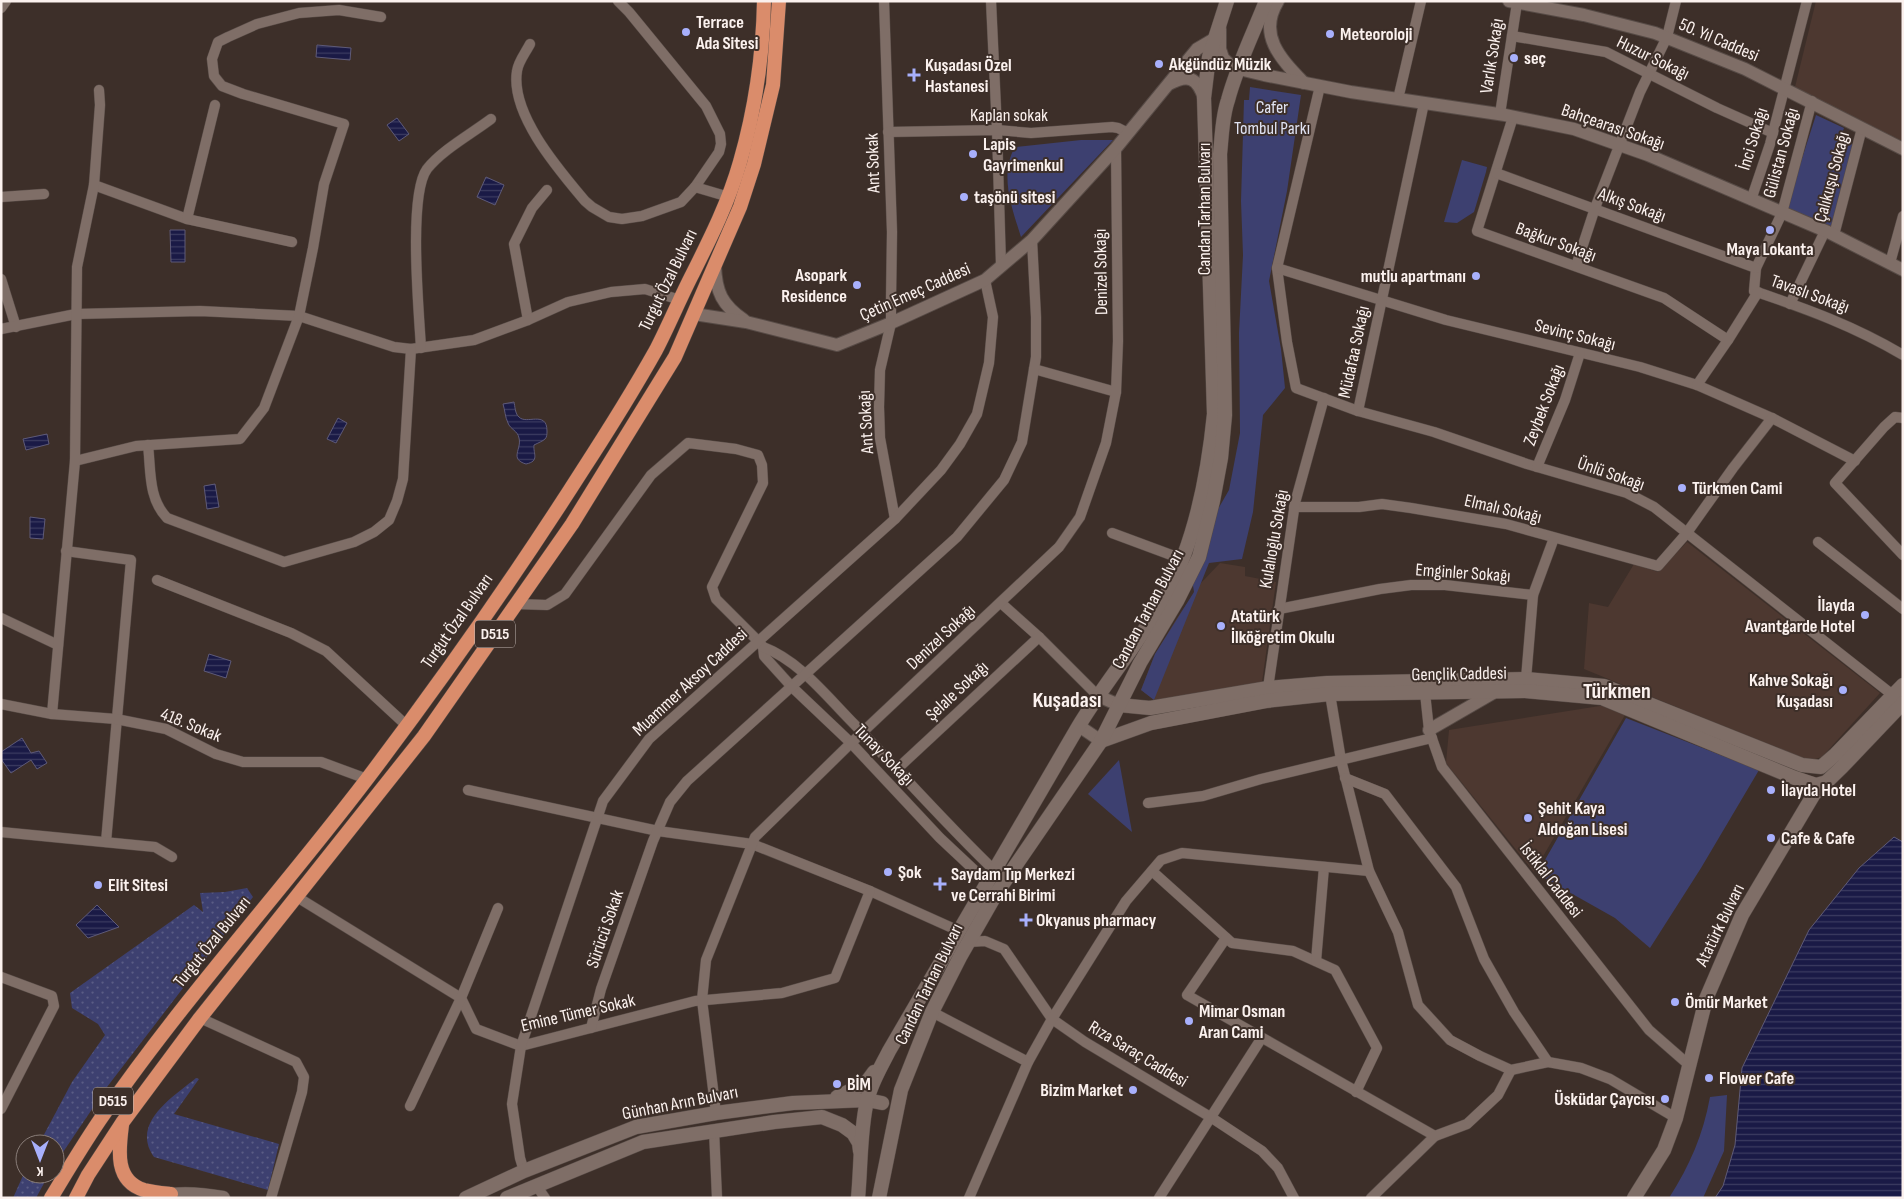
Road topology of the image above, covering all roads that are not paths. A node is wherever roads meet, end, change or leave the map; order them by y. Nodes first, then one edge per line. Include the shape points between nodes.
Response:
1 (6, 1) edge
2 (618, 1) edge
3 (779, 1) edge
4 (786, 1) edge
5 (884, 1) edge
6 (991, 1) edge
7 (1216, 1) edge
8 (1227, 1) edge
9 (1266, 1) edge
10 (1278, 1) edge
11 (1422, 1) edge
12 (1676, 1) edge
13 (1807, 1) edge
14 (1513, 2) edge
15 (763, 5) edge
16 (1, 8) edge
17 (381, 17) dead end
18 (1218, 30) junction
19 (1512, 36) junction
20 (1667, 37) junction
21 (530, 44) dead end
22 (1239, 69) junction
23 (1264, 75) junction
24 (1650, 75) junction
25 (1234, 83) junction
26 (1304, 83) junction
27 (1169, 84) junction
28 (773, 85) junction
29 (1320, 86) junction
30 (1785, 88) junction
31 (99, 90) dead end
32 (1204, 98) junction
33 (1398, 99) junction
34 (1812, 101) junction
35 (1424, 103) junction
36 (215, 105) dead end
37 (1500, 114) junction
38 (1513, 116) junction
39 (491, 119) dead end
40 (1862, 128) junction
41 (997, 130) junction
42 (888, 132) junction
43 (1128, 133) junction
44 (1773, 133) junction
45 (1621, 146) junction
46 (1116, 148) junction
47 (1903, 149) edge
48 (1496, 173) junction
49 (94, 185) junction
50 (695, 187) junction
51 (547, 190) dead end
52 (44, 194) dead end
53 (1, 197) edge
54 (729, 197) junction
55 (1751, 200) junction
56 (1595, 208) junction
57 (1782, 213) junction
58 (1903, 216) edge
59 (187, 219) junction
60 (1830, 233) junction
61 (1032, 240) junction
62 (292, 242) dead end
63 (1890, 264) junction
64 (1001, 265) junction
65 (715, 266) junction
66 (1576, 266) junction
67 (1277, 268) junction
68 (1756, 268) junction
69 (1903, 270) edge
70 (1, 279) edge
71 (985, 280) junction
72 (1758, 292) junction
73 (680, 300) junction
74 (1382, 300) junction
75 (1790, 304) junction
76 (76, 314) junction
77 (694, 314) junction
78 (299, 316) junction
79 (528, 320) junction
80 (746, 322) junction
81 (891, 323) junction
82 (16, 327) junction
83 (1, 330) edge
84 (1728, 340) junction
85 (416, 348) junction
86 (1580, 353) junction
87 (1903, 355) edge
88 (1034, 369) junction
89 (1697, 385) junction
90 (1116, 392) junction
91 (1324, 398) junction
92 (1358, 411) junction
93 (1772, 418) junction
94 (1903, 418) edge
95 (148, 445) junction
96 (75, 461) junction
97 (1855, 461) junction
98 (1537, 467) junction
99 (1294, 507) junction
100 (895, 519) junction
101 (1112, 533) dead end
102 (1686, 534) junction
103 (1554, 538) junction
104 (1818, 542) dead end
105 (66, 551) junction
106 (1903, 555) edge
107 (1182, 559) junction
108 (157, 580) dead end
109 (1533, 595) junction
110 (1001, 603) junction
111 (516, 604) junction
112 (1279, 609) junction
113 (1903, 609) edge
114 (1, 618) edge
115 (1039, 637) junction
116 (760, 644) junction
117 (58, 645) junction
118 (805, 674) junction
119 (1526, 679) junction
120 (792, 687) junction
121 (1424, 687) junction
122 (1268, 688) junction
123 (1329, 689) junction
124 (1493, 693) junction
125 (1900, 695) edge
126 (1098, 696) junction
127 (1, 704) edge
128 (1119, 704) junction
129 (52, 714) junction
130 (116, 719) junction
131 (406, 725) junction
132 (1079, 726) junction
133 (863, 734) junction
134 (1431, 734) junction
135 (1101, 741) junction
136 (851, 743) junction
137 (1341, 760) junction
138 (1806, 766) junction
139 (897, 769) junction
140 (1345, 778) junction
141 (367, 779) junction
142 (1816, 786) junction
143 (468, 790) dead end
144 (1148, 803) dead end
145 (597, 817) junction
146 (658, 831) junction
147 (1, 832) edge
148 (106, 842) junction
149 (752, 844) junction
150 (172, 857) dead end
151 (1324, 867) junction
152 (995, 871) junction
153 (1152, 871) junction
154 (1369, 871) junction
155 (988, 883) junction
156 (870, 891) junction
157 (297, 897) junction
158 (498, 908) dead end
159 (964, 936) junction
160 (1226, 938) junction
161 (1316, 961) junction
162 (1, 977) edge
163 (461, 998) junction
164 (702, 1000) junction
165 (932, 1012) junction
166 (200, 1018) junction
167 (1052, 1019) junction
168 (591, 1028) junction
169 (1261, 1039) junction
170 (521, 1046) junction
171 (889, 1051) junction
172 (1028, 1062) junction
173 (1548, 1062) junction
174 (1689, 1066) junction
175 (1511, 1070) junction
176 (1356, 1092) junction
177 (867, 1100) junction
178 (830, 1101) junction
179 (882, 1103) junction
180 (410, 1106) dead end
181 (1, 1109) edge
182 (716, 1113) junction
183 (822, 1117) junction
184 (1212, 1118) junction
185 (1676, 1118) junction
186 (894, 1122) junction
187 (122, 1123) junction
188 (868, 1127) junction
189 (714, 1130) junction
190 (1435, 1136) junction
191 (862, 1156) junction
192 (524, 1171) junction
193 (536, 1185) junction
194 (171, 1194) junction
195 (51, 1198) edge
196 (76, 1198) edge
197 (157, 1198) edge
198 (223, 1198) edge
199 (271, 1198) edge
200 (466, 1198) edge
201 (507, 1198) edge
202 (544, 1198) edge
203 (717, 1198) edge
204 (858, 1198) edge
205 (879, 1198) edge
206 (969, 1198) edge
207 (1159, 1198) edge
208 (1294, 1198) edge
209 (1371, 1198) edge
210 (1634, 1198) edge

1 - 16 street
2 - 50 street via 706,106 720,134 719,152
3 - 28 highway, Turgut Özal Bulvarı / D515
4 - 28 highway
5 - 42 street, Ant Sokak
6 - 41 street
7 - 18 street via 1221,14
8 - 18 main road, Candan Tarhan Bulvarı
9 - 22 main road, Candan Tarhan Bulvarı
10 - 26 street via 1269,20 1271,40
11 - 33 street
12 - 20 street
13 - 30 street, İnci Sokağı
14 - 19 street, Varlık Sokağı
14 - 20 street, 50. Yıl Caddesi via 1584,15
15 - 54 highway, Turgut Özal Bulvarı / D515 via 752,114
17 - 78 street via 339,10 299,13 257,24 218,42 212,59 214,76 222,86 344,124 324,184
18 - 22 street via 1223,58
18 - 27 street, Çetin Emeç Caddesi via 1214,39 1197,49
18 - 32 main road, Candan Tarhan Bulvarı via 1209,57
19 - 24 street, Huzur Sokağı via 1606,52
19 - 37 street, Varlık Sokağı
20 - 24 street
20 - 30 street, 50. Yıl Caddesi
21 - 50 street via 517,69 515,83 523,114 542,146 592,207 609,217 642,216 681,202
22 - 23 street, Bahçearası Sokağı
22 - 25 main road, Candan Tarhan Bulvarı
23 - 25 street, Bahçearası Sokağı via 1242,77
23 - 26 street, Bahçearası Sokağı
24 - 44 street, Huzur Sokağı
24 - 45 street via 1640,92
25 - 128 main road, Candan Tarhan Bulvarı via 1224,115 1220,154 1225,415 1221,458 1199,557
26 - 29 street, Bahçearası Sokağı
27 - 32 street via 1188,78
27 - 43 street, Çetin Emeç Caddesi
28 - 65 highway, Turgut Özal Bulvarı / D515 via 754,164
29 - 33 street, Bahçearası Sokağı
29 - 67 street
30 - 34 street, 50. Yıl Caddesi
30 - 44 street, İnci Sokağı
31 - 49 street
32 - 107 main road, Candan Tarhan Bulvarı via 1214,414 1201,496
33 - 35 street, Bahçearası Sokağı
34 - 40 street, 50. Yıl Caddesi
34 - 57 street, Gülistan Sokağı
35 - 37 street, Bahçearası Sokağı
35 - 74 street, Müdafaa Sokağı
36 - 59 street
37 - 38 street, Bahçearası Sokağı
38 - 45 street, Bahçearası Sokağı via 1574,129
38 - 48 street, Bağkur Sokağı
39 - 85 street via 435,160 421,181 416,248
40 - 47 street, 50. Yıl Caddesi
40 - 60 street, Çalıkuşu Sokağı
41 - 42 street, Kaplan sokak
41 - 43 street, Kaplan sokak via 1031,133 1112,127
41 - 64 street
42 - 81 street, Ant Sokak
43 - 46 street, Çetin Emeç Caddesi
44 - 55 street, İnci Sokağı
45 - 55 street, Bahçearası Sokağı
45 - 56 street
46 - 61 street, Çetin Emeç Caddesi
46 - 90 street, Denizel Sokağı
48 - 56 street, Alkış Sokağı
48 - 66 street, Bağkur Sokağı via 1477,231
49 - 59 street
49 - 76 street via 77,267
50 - 54 street
51 - 79 street via 532,208 514,244
52 - 53 street
54 - 73 highway, Turgut Özal Bulvarı / D515
55 - 57 street, Bahçearası Sokağı
56 - 66 street
56 - 68 street, Alkış Sokağı
57 - 60 street, Bahçearası Sokağı
57 - 68 street, Tavaslı Sokağı
58 - 63 street
59 - 62 street
60 - 63 street, Bahçearası Sokağı
60 - 75 street, Çalıkuşu Sokağı
61 - 64 street, Çetin Emeç Caddesi
61 - 88 street, Sürücü Sokak via 1036,317
63 - 69 street, Bahçearası Sokağı
64 - 71 street, Çetin Emeç Caddesi
65 - 77 highway, Turgut Özal Bulvarı / D515
65 - 80 street, Çetin Emeç Caddesi via 722,300
66 - 84 street, Bağkur Sokağı via 1664,298
67 - 74 street, Sevinç Sokağı
67 - 91 street, Ünlü Sokağı via 1296,388
68 - 72 street, Tavaslı Sokağı via 1754,291
70 - 82 street
71 - 81 street, Çetin Emeç Caddesi
71 - 100 street, Muammer Aksoy Caddesi via 993,317 989,363 977,414 941,470
72 - 75 street, Tavaslı Sokağı
72 - 84 street
73 - 79 street via 654,290 635,289 568,302
73 - 131 highway, Turgut Özal Bulvarı / D515 via 657,348 561,505
74 - 86 street, Sevinç Sokağı via 1446,320
74 - 92 street, Müdafaa Sokağı
75 - 87 street, Tavaslı Sokağı via 1838,321
76 - 78 street via 200,311
76 - 82 street
76 - 96 street
77 - 80 street, Çetin Emeç Caddesi
77 - 111 highway, Turgut Özal Bulvarı / D515 via 675,357 627,437
78 - 85 street via 394,347
78 - 95 street via 264,408 240,439
79 - 85 street via 474,340
80 - 81 street, Çetin Emeç Caddesi via 837,345
81 - 100 street, Ant Sokağı via 880,370 879,407 880,438
82 - 83 street
84 - 89 street
85 - 95 street via 403,479 397,501 389,520 354,542 284,562 167,518 158,508 154,494
86 - 89 street, Sevinç Sokağı
86 - 98 street, Zeybek Sokağı via 1565,400
88 - 90 street
88 - 118 street, Sürücü Sokak via 1022,442 1004,480 957,537
89 - 93 street, Sevinç Sokağı
90 - 110 street, Denizel Sokağı via 1106,443 1080,517 1059,547
91 - 92 street, Ünlü Sokağı
91 - 99 street, Kulalıoğlu Sokağı
92 - 98 street, Ünlü Sokağı via 1434,432
93 - 97 street, Sevinç Sokağı
93 - 102 street
94 - 97 street via 1895,417
95 - 96 street
96 - 105 street
97 - 106 street via 1835,483
98 - 102 street, Ünlü Sokağı via 1627,493 1654,507
99 - 103 street, Elmalı Sokağı via 1382,504 1506,524
99 - 112 street, Kulalıoğlu Sokağı
100 - 116 street, Muammer Aksoy Caddesi
101 - 107 street
102 - 103 street, Elmalı Sokağı via 1658,566
102 - 125 street, Ünlü Sokağı
103 - 109 street
104 - 113 street
105 - 117 street
105 - 130 street via 131,560
107 - 126 main road, Candan Tarhan Bulvarı via 1166,595
108 - 131 street via 291,633 326,651
109 - 112 street, Emginler Sokağı via 1445,585 1411,585
109 - 119 street, Emginler Sokağı
110 - 115 street
110 - 133 street, Denizel Sokağı
111 - 116 street via 547,605 565,594 651,475 688,443 736,449 758,455 763,483 712,587 716,599
111 - 157 highway, Turgut Özal Bulvarı / D515 via 424,736
112 - 122 street, Kulalıoğlu Sokağı
114 - 117 street
115 - 126 street
115 - 139 street, Şelale Sokağı
116 - 118 street, Tunay Sokağı
116 - 120 street, Tunay Sokağı via 764,656
116 - 145 street, Muammer Aksoy Caddesi via 649,739 603,801
117 - 129 street
118 - 120 street, Sürücü Sokak
118 - 133 street, Tunay Sokağı
119 - 121 main road, Gençlik Caddesi
119 - 138 main road, Gençlik Caddesi via 1604,686
120 - 136 street, Tunay Sokağı
120 - 146 street, Sürücü Sokak via 687,781 670,802
121 - 123 main road, Gençlik Caddesi
121 - 124 main road, Gençlik Caddesi
121 - 134 street, İstiklal Caddesi
122 - 123 main road, Gençlik Caddesi
122 - 128 main road, Gençlik Caddesi via 1150,708
123 - 135 main road, Gençlik Caddesi via 1151,723
123 - 137 street
124 - 134 street
124 - 142 main road, Gençlik Caddesi via 1525,691 1602,698
125 - 138 main road via 1828,762 1821,767
125 - 142 main road, Atatürk Bulvarı
126 - 128 street
126 - 132 main road, Candan Tarhan Bulvarı
127 - 129 street, 418. Sokak
128 - 135 main road, Candan Tarhan Bulvarı
129 - 130 street, 418. Sokak
130 - 141 street, 418. Sokak via 166,729 216,754 243,762 321,762
130 - 148 street
131 - 141 highway, Turgut Özal Bulvarı / D515
132 - 135 street
132 - 152 main road, Candan Tarhan Bulvarı
133 - 136 street, Denizel Sokağı
133 - 139 street, Tunay Sokağı
134 - 137 street
134 - 174 street, İstiklal Caddesi via 1442,767 1642,1023
135 - 159 main road, Candan Tarhan Bulvarı
136 - 149 street, Denizel Sokağı via 755,837
136 - 155 street, Tunay Sokağı via 940,838
137 - 140 street
137 - 144 street via 1203,796
138 - 142 main road via 1815,776
139 - 152 street, Tunay Sokağı via 954,832
140 - 154 street
140 - 173 street via 1385,794 1456,887 1484,958 1514,1012
141 - 195 highway, Turgut Özal Bulvarı / D515 via 103,1114
142 - 174 main road, Atatürk Bulvarı via 1728,945 1706,999
143 - 145 street, Rıza Saraç Caddesi
145 - 146 street, Rıza Saraç Caddesi
145 - 170 street, Muammer Aksoy Caddesi
146 - 149 street, Rıza Saraç Caddesi
146 - 168 street, Sürücü Sokak via 601,989
147 - 148 street
148 - 150 street via 155,847
149 - 156 street, Rıza Saraç Caddesi
149 - 164 street, Denizel Sokağı via 706,960
151 - 153 street via 1182,853 1161,860
151 - 154 street
151 - 161 street
152 - 155 main road, Candan Tarhan Bulvarı
153 - 160 street
153 - 167 street via 1126,900
154 - 175 street via 1398,932 1418,1005 1450,1040
155 - 159 main road, Candan Tarhan Bulvarı
156 - 159 street, Rıza Saraç Caddesi
156 - 164 street, Emine Tümer Sokak via 835,978 782,993
157 - 163 street
157 - 166 highway, Turgut Özal Bulvarı / D515
158 - 163 street
159 - 165 main road, Candan Tarhan Bulvarı
159 - 167 street, Rıza Saraç Caddesi via 1004,949
159 - 171 main road, Candan Tarhan Bulvarı
160 - 161 street via 1232,943 1293,951
160 - 169 street via 1187,995
161 - 176 street via 1335,970 1377,1048
162 - 181 street via 52,996 54,1006
163 - 170 street, Emine Tümer Sokak via 476,1029
163 - 180 street
164 - 168 street, Emine Tümer Sokak
164 - 182 street, Denizel Sokağı
165 - 172 street
165 - 186 main road, Candan Tarhan Bulvarı via 901,1090
166 - 187 highway, Turgut Özal Bulvarı / D515
166 - 199 street via 296,1062 304,1077
167 - 172 street
167 - 184 street, Rıza Saraç Caddesi
168 - 170 street, Emine Tümer Sokak
169 - 176 street
169 - 184 street
170 - 192 street, Muammer Aksoy Caddesi via 512,1104
171 - 177 main road, Candan Tarhan Bulvarı
171 - 178 main road via 866,1083
172 - 206 street
173 - 175 street
173 - 185 street via 1581,1068 1610,1079
174 - 185 main road, Atatürk Bulvarı
175 - 190 street via 1498,1095 1467,1124
176 - 190 street
177 - 178 main road, Günhan Arın Bulvarı
177 - 179 main road, Günhan Arın Bulvarı
177 - 188 main road, Candan Tarhan Bulvarı
178 - 182 main road, Günhan Arın Bulvarı
179 - 186 main road via 889,1108
179 - 188 main road via 868,1108
182 - 192 main road, Günhan Arın Bulvarı via 636,1127
183 - 188 main road
183 - 189 main road, Günhan Arın Bulvarı
183 - 191 main road, Günhan Arın Bulvarı via 853,1133
184 - 207 street
184 - 208 street, Rıza Saraç Caddesi via 1262,1151 1278,1168
185 - 210 main road, Atatürk Bulvarı via 1664,1150
186 - 188 main road via 883,1134
186 - 205 main road, Candan Tarhan Bulvarı
187 - 194 highway via 119,1153 124,1176 143,1190
187 - 196 highway, Turgut Özal Bulvarı / D515
188 - 191 main road, Candan Tarhan Bulvarı
189 - 193 main road, Günhan Arın Bulvarı via 643,1142
189 - 203 street
190 - 209 street
191 - 204 main road, Candan Tarhan Bulvarı
192 - 200 main road, Günhan Arın Bulvarı
193 - 201 main road, Günhan Arın Bulvarı
193 - 202 street
194 - 197 main road
194 - 198 main road

